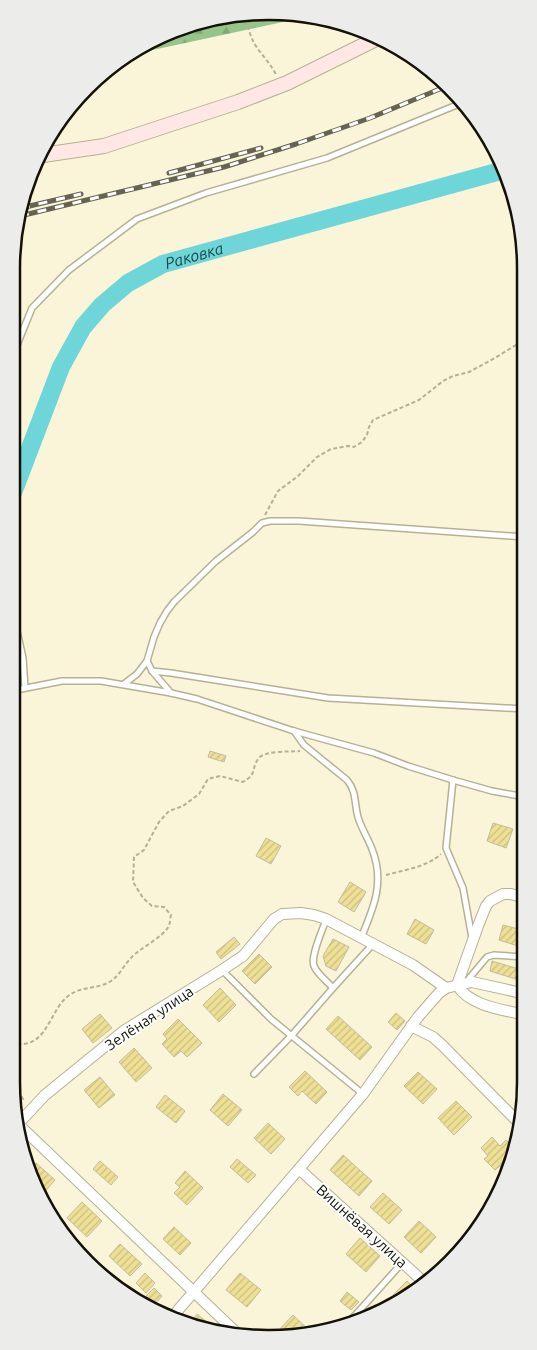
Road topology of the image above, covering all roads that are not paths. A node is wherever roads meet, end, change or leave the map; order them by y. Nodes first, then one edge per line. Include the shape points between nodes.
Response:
1 (370, 42) edge
2 (455, 105) edge
3 (48, 154) edge
4 (20, 338) edge
5 (517, 537) edge
6 (20, 644) edge
7 (147, 661) junction
8 (152, 671) junction
9 (124, 684) junction
10 (25, 688) junction
11 (20, 689) edge
12 (171, 693) junction
13 (517, 708) edge
14 (294, 731) junction
15 (453, 780) junction
16 (517, 796) edge
17 (517, 896) edge
18 (326, 919) junction
19 (361, 938) junction
20 (472, 941) junction
21 (373, 944) junction
22 (517, 956) edge
23 (222, 970) junction
24 (456, 985) junction
25 (333, 988) junction
26 (517, 992) edge
27 (517, 1013) edge
28 (412, 1026) junction
29 (292, 1036) junction
30 (254, 1074) dead end
31 (363, 1094) junction
32 (514, 1117) edge
33 (23, 1118) edge
34 (25, 1131) edge
35 (299, 1170) junction
36 (403, 1262) junction
37 (420, 1279) edge
38 (194, 1291) junction
39 (176, 1312) edge
40 (356, 1314) edge
41 (231, 1327) edge

1 - 3 main road via 238,102 104,146
2 - 4 lane via 327,158 206,193 137,219 69,270 32,308
5 - 7 lane via 299,521 262,523 216,561 171,606 160,623
6 - 10 lane
7 - 8 lane
7 - 9 lane
8 - 12 lane
8 - 13 lane via 328,698
9 - 10 lane via 62,682
9 - 12 lane
10 - 11 lane
12 - 14 lane
14 - 15 lane via 374,753
14 - 19 lane via 304,745 352,786 357,814 373,851 379,877 373,909
15 - 16 lane
15 - 20 lane via 446,848 463,888
17 - 20 street via 503,894 490,901
18 - 19 street
18 - 23 street, Зелёная улица via 301,913 282,914 265,928 243,956
18 - 25 lane via 313,958 317,971
19 - 21 street
20 - 24 street
21 - 24 street
21 - 25 lane
22 - 24 lane via 487,957
23 - 29 lane
23 - 33 street, Зелёная улица via 125,1030 45,1095
24 - 26 street via 478,982
24 - 27 street via 465,994 490,1007
24 - 28 street via 433,998
25 - 29 lane
28 - 31 street
28 - 32 street via 433,1037
29 - 30 lane
29 - 31 lane
31 - 35 street
34 - 38 street
35 - 36 street, Вишнёвая улица
35 - 38 street
36 - 37 street, Вишнёвая улица
36 - 40 lane
38 - 39 street
38 - 41 street

